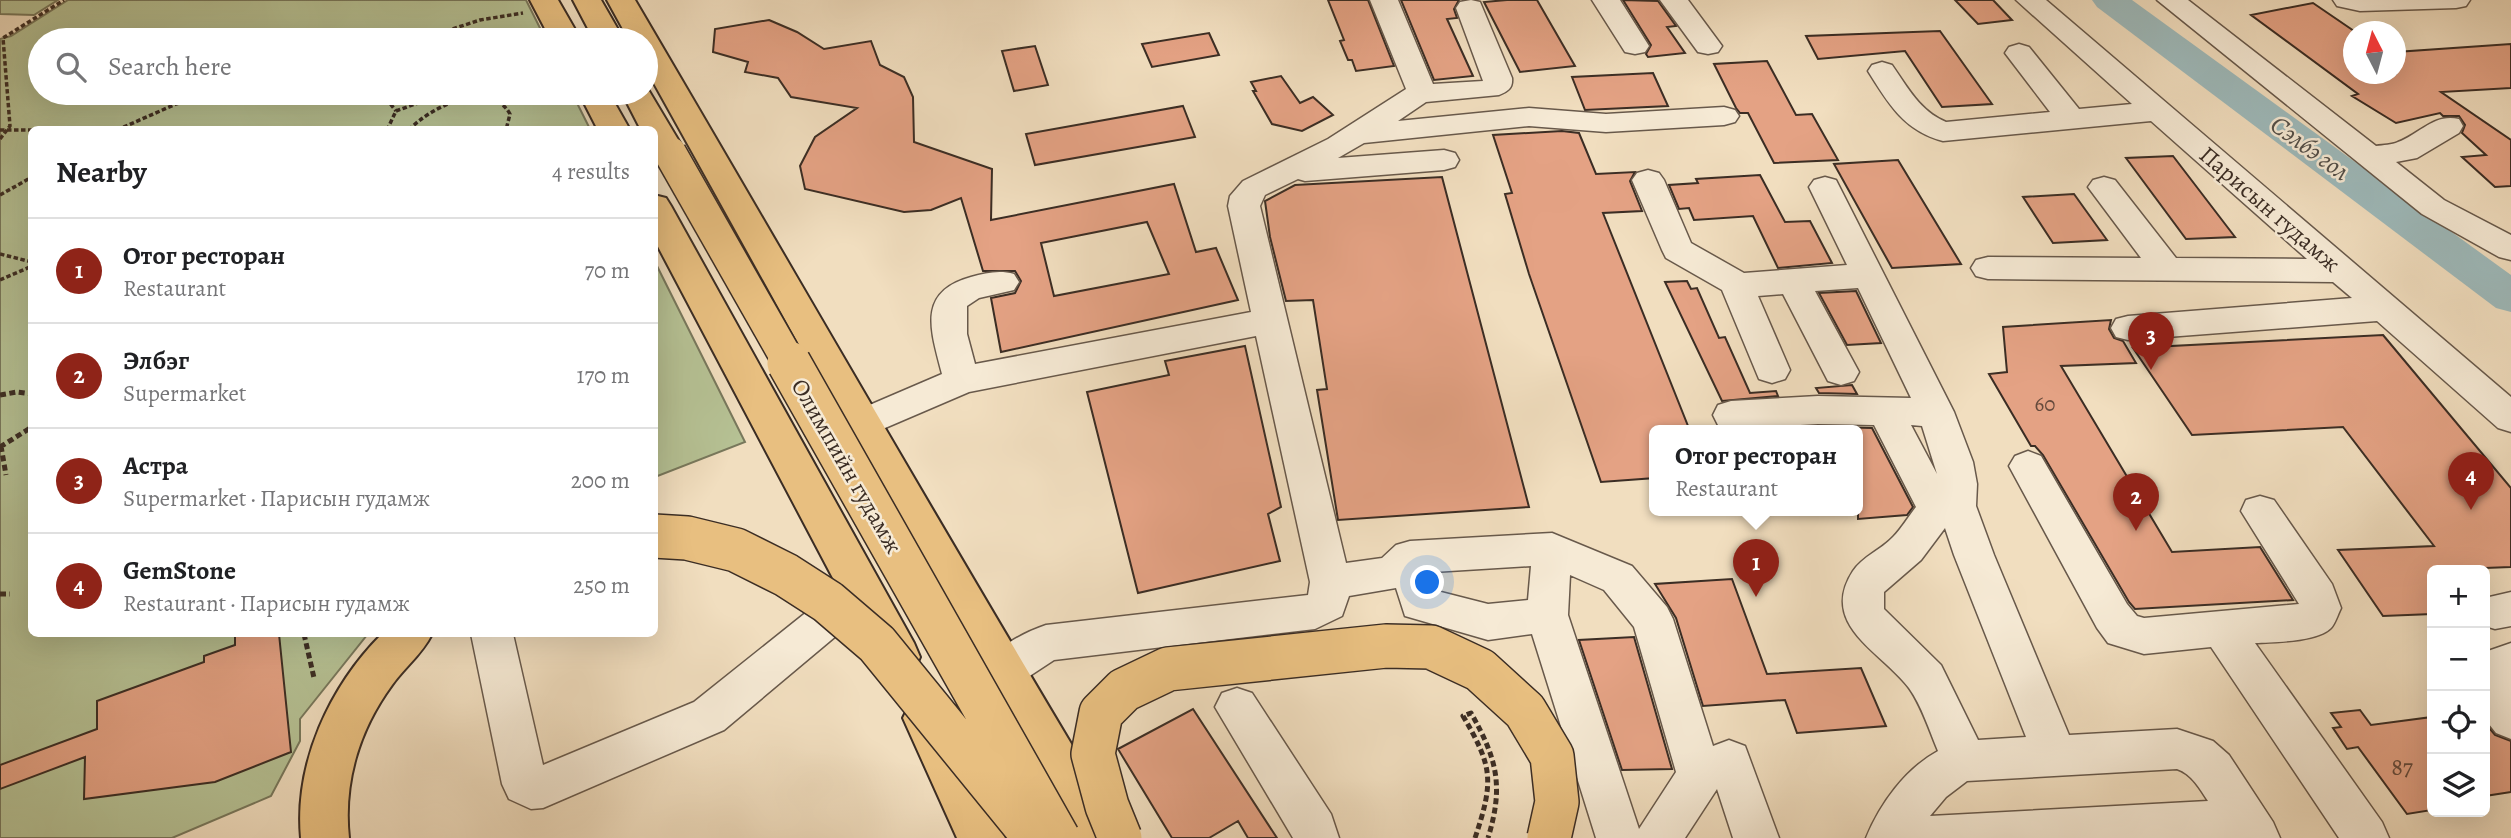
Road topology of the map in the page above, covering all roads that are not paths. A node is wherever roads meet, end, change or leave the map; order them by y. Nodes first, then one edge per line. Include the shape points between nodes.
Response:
1 (587, 0) edge
2 (621, 0) edge
3 (1384, 0) edge
4 (1606, 0) edge
5 (1674, 0) edge
6 (2030, 0) edge
7 (2347, 0) edge
8 (2456, 0) edge
9 (2180, 1) edge
10 (536, 6) edge
11 (1470, 8) dead end
12 (555, 28) edge
13 (602, 28) edge
14 (637, 28) edge
15 (1635, 46) dead end
16 (1708, 46) dead end
17 (2019, 53) dead end
18 (658, 65) edge
19 (1882, 71) dead end
20 (1419, 94) junction
21 (600, 105) edge
22 (644, 105) edge
23 (2158, 111) junction
24 (1724, 116) dead end
25 (2073, 120) junction
26 (612, 126) edge
27 (655, 126) edge
28 (2448, 126) dead end
29 (658, 131) edge
30 (1357, 135) junction
31 (2371, 157) junction
32 (1444, 160) dead end
33 (1287, 173) junction
34 (1648, 180) dead end
35 (1825, 187) dead end
36 (2104, 187) dead end
37 (658, 213) edge
38 (2511, 249) edge
39 (1988, 268) dead end
40 (2166, 268) junction
41 (2341, 271) junction
42 (1870, 275) junction
43 (1793, 281) junction
44 (1002, 282) dead end
45 (1735, 283) junction
46 (2384, 308) junction
47 (1270, 321) junction
48 (2128, 328) dead end
49 (1772, 370) dead end
50 (1840, 372) dead end
51 (962, 380) junction
52 (1885, 411) junction
53 (1936, 412) junction
54 (1731, 415) dead end
55 (2511, 418) edge
56 (864, 423) junction
57 (2028, 466) dead end
58 (1947, 508) junction
59 (2260, 511) dead end
60 (658, 536) edge
61 (1552, 549) junction
62 (933, 551) junction
63 (1410, 557) junction
64 (1330, 582) junction
65 (859, 587) junction
66 (1547, 615) junction
67 (973, 616) junction
68 (2221, 628) junction
69 (407, 637) edge
70 (493, 637) edge
71 (896, 653) junction
72 (2511, 661) edge
73 (1004, 670) junction
74 (1237, 707) dead end
75 (2511, 719) edge
76 (2056, 757) junction
77 (1729, 760) dead end
78 (1965, 761) junction
79 (2251, 830) edge
80 (1893, 832) edge
81 (325, 838) edge
82 (981, 838) edge
83 (1035, 838) edge
84 (1058, 838) edge
85 (1101, 838) edge
86 (1120, 838) edge
87 (1316, 838) edge
88 (1549, 838) edge
89 (1619, 838) edge
90 (1658, 838) edge
91 (1756, 838) edge
92 (2366, 838) edge

1 - 13 main road
2 - 14 main road
3 - 20 street via 1421,87
4 - 15 street
5 - 16 street
6 - 23 street, Парисын гудамж
7 - 8 street
9 - 31 street
10 - 12 main road
11 - 20 street via 1498,85
17 - 25 street
18 - 56 main road
19 - 25 street via 1912,116 1942,132
20 - 30 street
21 - 26 main road
22 - 27 main road, Олимпийн гудамж, bridge
23 - 25 street
23 - 41 street, Парисын гудамж
24 - 30 street via 1606,123 1530,117
28 - 31 street via 2406,151
29 - 84 main road, Олимпийн гудамж, bridge
30 - 33 street
31 - 38 street via 2433,207
32 - 33 street
33 - 47 street via 1254,188 1244,206
34 - 45 street via 1678,250
35 - 42 street
36 - 40 lane
37 - 65 main road
39 - 40 street
40 - 41 street
41 - 46 street, Парисын гудамж
42 - 43 street
42 - 53 street
43 - 45 street
43 - 50 street
44 - 51 street via 961,292 950,301 949,327
45 - 49 street
46 - 48 street
46 - 55 street, Парисын гудамж
47 - 51 street
47 - 64 street
51 - 56 street
52 - 53 street
52 - 54 street
52 - 58 street
53 - 58 street via 1958,484
56 - 62 main road
57 - 68 street via 2123,630 2144,636
58 - 76 street
58 - 78 street via 1876,574 1864,589 1863,604 1876,630 1925,676
59 - 68 street via 2318,596 2320,608 2305,621
60 - 83 main road, bridge via 736,550 828,603 877,644
61 - 63 street
61 - 66 street
61 - 90 street via 1618,578 1652,619 1700,776
62 - 65 main road via 928,575 913,583
62 - 67 main road
63 - 64 street via 1392,573
63 - 66 street via 1419,604 1488,622
64 - 73 street via 1328,604 1314,612 1046,643
65 - 70 street via 847,603 709,716 543,788 525,784
65 - 71 main road
66 - 89 street
67 - 71 main road via 928,610 908,623
67 - 73 main road
68 - 92 street
69 - 81 main road via 374,674 344,728 324,782
71 - 82 main road
72 - 75 street via 2496,666 2488,675 2490,692
73 - 85 main road
74 - 87 street via 1315,829
76 - 78 street
76 - 79 street via 2145,749 2176,749 2197,755 2213,770
77 - 91 street
78 - 80 street via 1926,785
79 - 80 street via 1928,838
86 - 88 main road, bridge via 1093,754 1101,713 1124,690 1168,669 1385,646 1431,647 1480,670 1525,711 1552,757 1557,802

